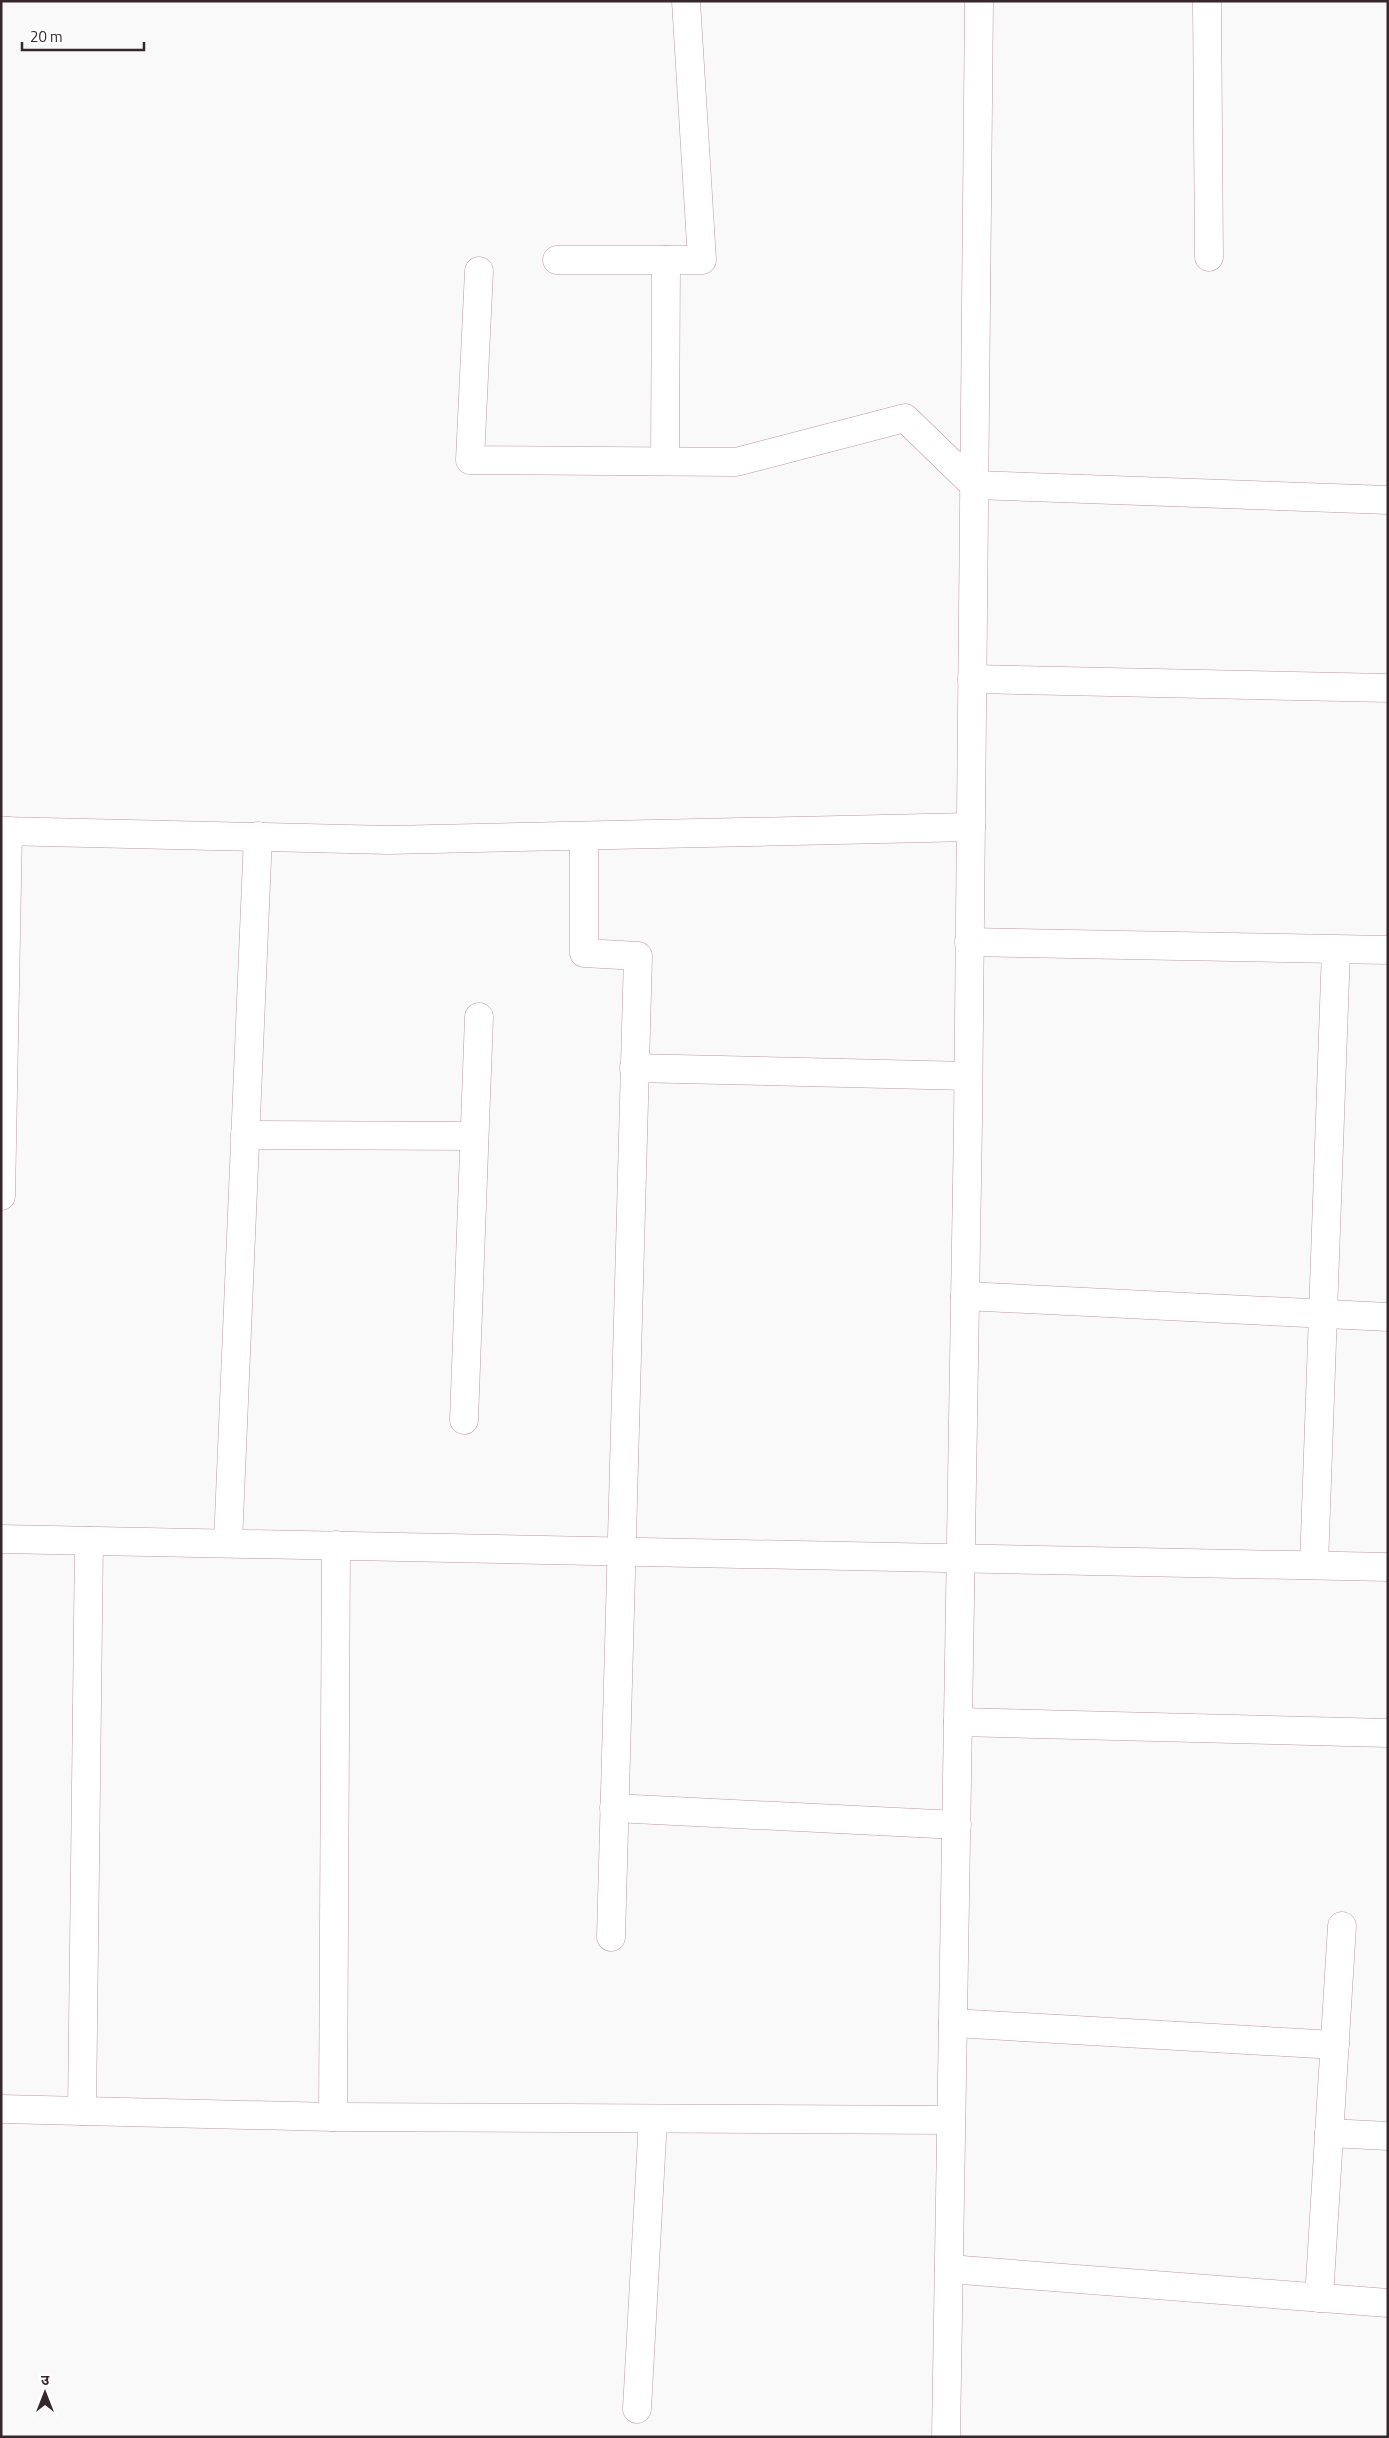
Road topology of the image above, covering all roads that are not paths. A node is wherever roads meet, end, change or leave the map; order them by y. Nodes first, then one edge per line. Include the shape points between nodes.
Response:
1 (686, 1) edge
2 (979, 1) edge
3 (1207, 1) edge
4 (1209, 257) dead end
5 (557, 260) dead end
6 (666, 260) junction
7 (479, 270) dead end
8 (665, 461) junction
9 (974, 485) junction
10 (1388, 500) edge
11 (972, 679) junction
12 (1388, 688) edge
13 (971, 827) junction
14 (5, 831) edge
15 (258, 836) junction
16 (584, 836) junction
17 (970, 942) junction
18 (1336, 950) junction
19 (1388, 950) edge
20 (479, 1017) dead end
21 (634, 1068) junction
22 (968, 1076) junction
23 (245, 1135) junction
24 (474, 1136) junction
25 (1, 1196) edge
26 (965, 1296) junction
27 (1323, 1314) junction
28 (1388, 1317) edge
29 (464, 1420) dead end
30 (1, 1540) edge
31 (89, 1541) junction
32 (228, 1543) junction
33 (336, 1545) junction
34 (622, 1551) junction
35 (961, 1558) junction
36 (1314, 1565) junction
37 (1388, 1567) edge
38 (958, 1722) junction
39 (1388, 1733) edge
40 (614, 1808) junction
41 (957, 1825) junction
42 (1342, 1926) dead end
43 (611, 1936) dead end
44 (953, 2023) junction
45 (1334, 2045) junction
46 (1, 2109) edge
47 (82, 2111) junction
48 (334, 2117) junction
49 (653, 2119) junction
50 (951, 2120) junction
51 (1329, 2133) junction
52 (1388, 2136) edge
53 (949, 2269) junction
54 (1319, 2298) junction
55 (1388, 2303) edge
56 (637, 2409) dead end
57 (946, 2437) edge

1 - 6 street via 702,260
2 - 9 street
3 - 4 street
5 - 6 street
6 - 8 street
7 - 8 street via 470,460
8 - 9 street via 736,462 905,418
9 - 10 street
9 - 11 street
11 - 12 street
11 - 13 street
13 - 16 street
13 - 17 street
14 - 15 street
14 - 25 street
15 - 16 street via 389,840
15 - 23 street
16 - 21 street via 584,953 638,956
17 - 18 street
17 - 22 street
18 - 19 street
18 - 27 street
20 - 24 street
21 - 22 street
21 - 34 street
22 - 26 street
23 - 24 street
23 - 32 street
24 - 29 street
26 - 27 street
26 - 35 street
27 - 28 street
27 - 36 street
30 - 31 street
31 - 32 street
31 - 47 street
32 - 33 street
33 - 34 street
33 - 48 street
34 - 35 street
34 - 40 street
35 - 36 street
35 - 38 street
36 - 37 street
38 - 39 street
38 - 41 street
40 - 41 street
40 - 43 street
41 - 44 street
42 - 45 street
44 - 45 street
44 - 50 street
45 - 51 street
46 - 47 street
47 - 48 street
48 - 49 street
49 - 50 street
49 - 56 street
50 - 53 street
51 - 52 street
51 - 54 street
53 - 54 street
53 - 57 street
54 - 55 street

